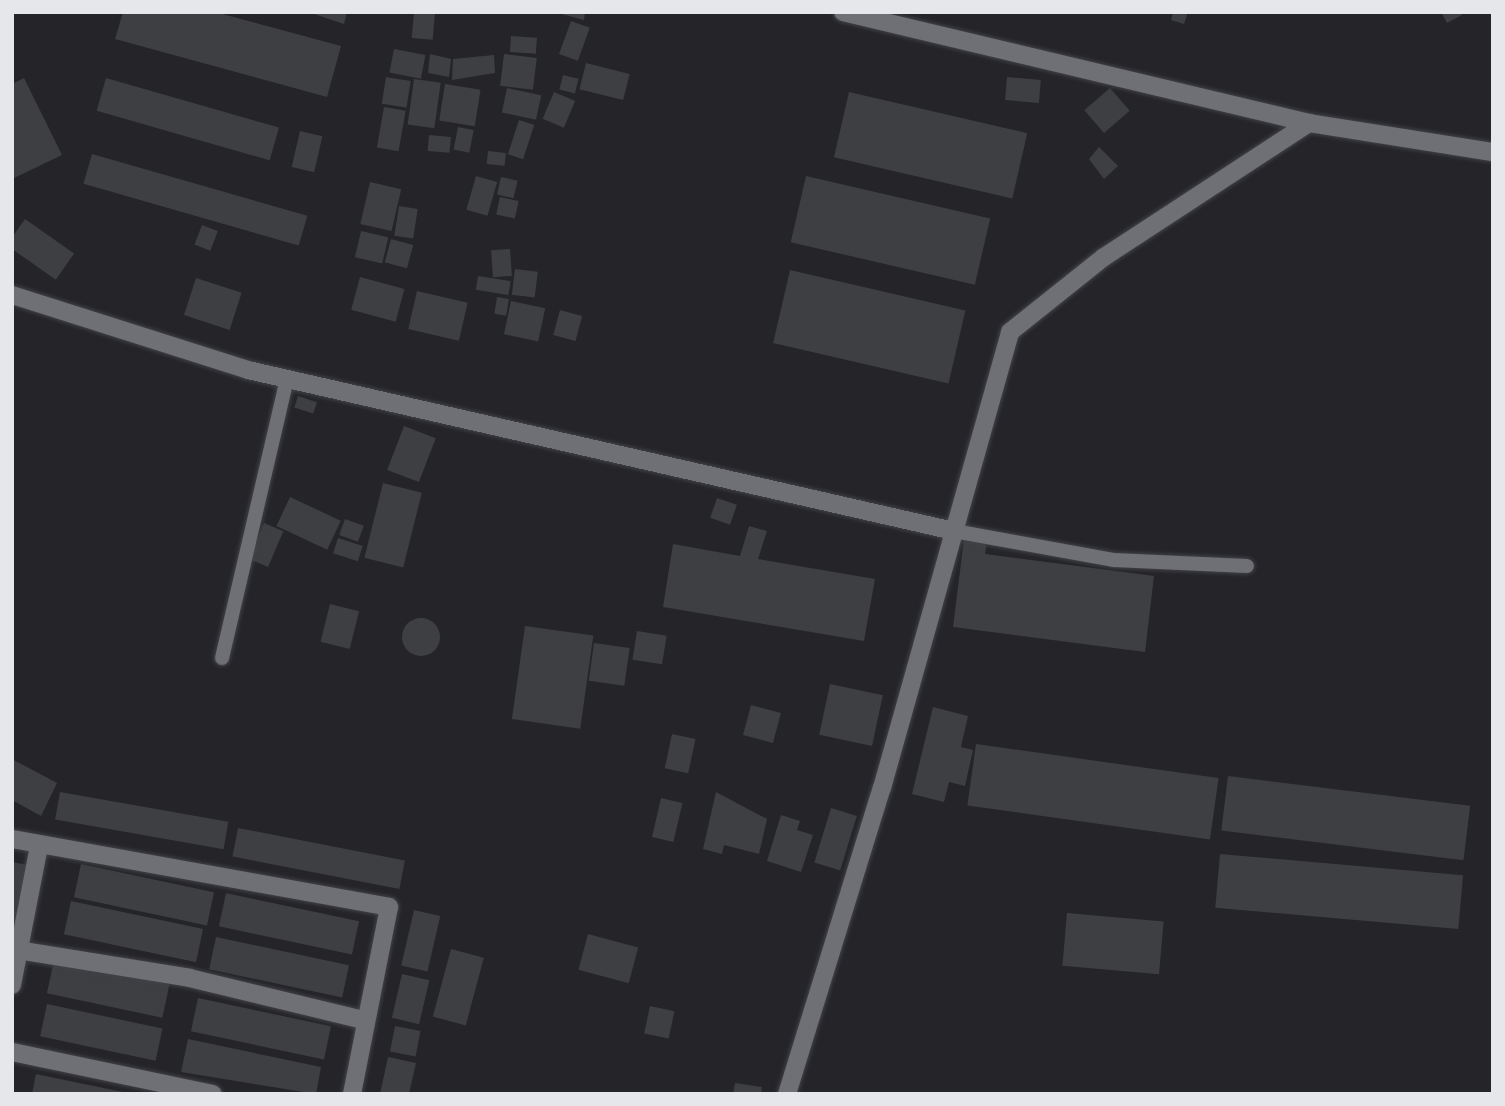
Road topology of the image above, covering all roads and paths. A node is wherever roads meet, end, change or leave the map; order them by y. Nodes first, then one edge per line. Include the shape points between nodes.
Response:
1 (843, 12) edge
2 (1309, 123) junction
3 (1493, 152) edge
4 (12, 295) edge
5 (287, 379) junction
6 (954, 531) junction
7 (1247, 566) dead end
8 (222, 658) dead end
9 (12, 839) edge
10 (39, 846) junction
11 (18, 950) junction
12 (12, 985) edge
13 (364, 1020) junction
14 (12, 1052) edge
15 (213, 1094) edge
16 (352, 1094) edge
17 (787, 1094) edge

1 - 2 street
2 - 3 street
2 - 6 street via 1104,257 1010,332
4 - 5 street
5 - 6 street
5 - 8 lane
6 - 7 lane via 1114,560
6 - 17 street
9 - 10 street
10 - 11 street
10 - 13 street via 389,906
11 - 12 street
11 - 13 street via 190,978
13 - 16 street
14 - 15 street

